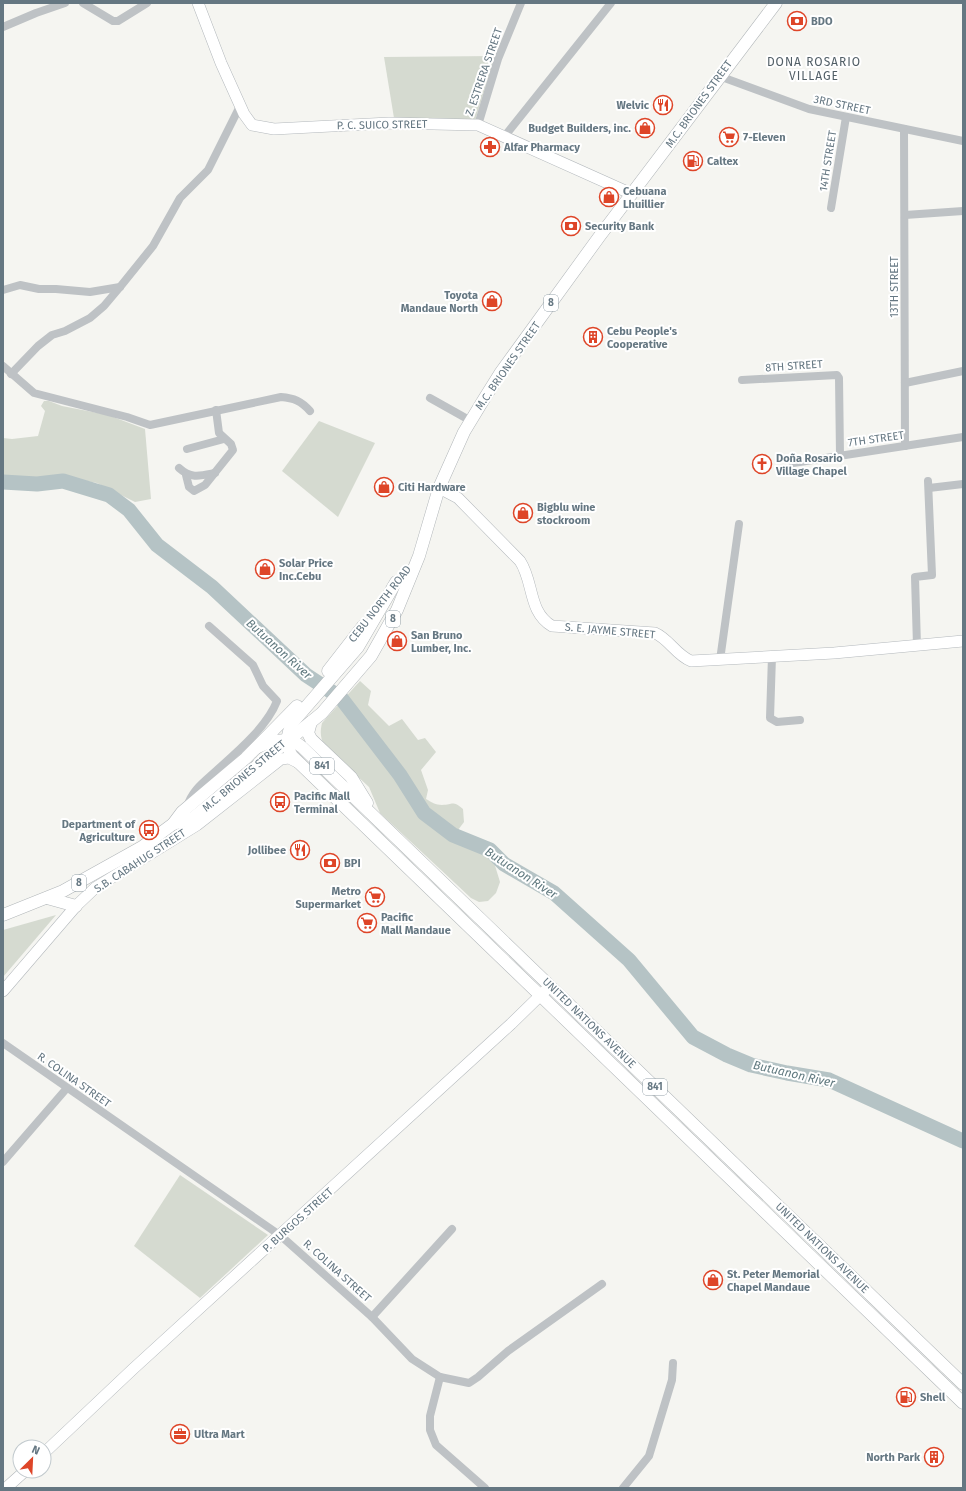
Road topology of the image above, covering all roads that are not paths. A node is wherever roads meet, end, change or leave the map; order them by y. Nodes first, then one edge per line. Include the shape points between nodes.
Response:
1 (65, 3) edge
2 (83, 3) edge
3 (147, 3) edge
4 (198, 3) edge
5 (521, 3) edge
6 (611, 3) edge
7 (776, 3) edge
8 (3, 27) edge
9 (719, 76) junction
10 (240, 106) junction
11 (846, 118) junction
12 (478, 125) junction
13 (904, 129) junction
14 (504, 137) junction
15 (963, 141) edge
16 (632, 194) junction
17 (831, 208) dead end
18 (963, 211) edge
19 (905, 214) junction
20 (120, 287) junction
21 (3, 290) edge
22 (3, 366) edge
23 (963, 371) edge
24 (11, 374) junction
25 (742, 380) dead end
26 (905, 383) junction
27 (430, 398) dead end
28 (216, 410) junction
29 (310, 411) dead end
30 (471, 421) junction
31 (963, 437) edge
32 (224, 439) junction
33 (906, 446) junction
34 (187, 449) dead end
35 (840, 455) junction
36 (793, 463) dead end
37 (179, 468) dead end
38 (215, 473) junction
39 (186, 475) junction
40 (963, 484) edge
41 (439, 488) junction
42 (739, 524) dead end
43 (419, 556) junction
44 (209, 626) dead end
45 (963, 641) edge
46 (917, 646) junction
47 (772, 656) junction
48 (720, 660) junction
49 (308, 700) junction
50 (800, 720) dead end
51 (311, 722) junction
52 (288, 740) junction
53 (256, 748) junction
54 (296, 762) junction
55 (187, 808) junction
56 (377, 819) junction
57 (173, 824) junction
58 (47, 898) junction
59 (76, 906) junction
60 (3, 915) edge
61 (550, 986) junction
62 (3, 991) edge
63 (540, 996) junction
64 (3, 1043) edge
65 (67, 1088) junction
66 (3, 1162) edge
67 (452, 1229) dead end
68 (280, 1236) junction
69 (602, 1284) dead end
70 (372, 1317) junction
71 (673, 1363) dead end
72 (440, 1377) junction
73 (963, 1384) edge
74 (963, 1403) edge
75 (52, 1445) edge
76 (16, 1479) edge
77 (6, 1488) edge
78 (484, 1488) edge
79 (623, 1488) edge

1 - 8 street
2 - 3 street via 113,21 118,21
4 - 10 street, P. C. SUICO STREET
5 - 12 street, Z. ESTRERA STREET via 498,59
6 - 14 street
7 - 9 main road, M.C. BRIONES STREET / 8
9 - 11 street, 3RD STREET via 809,109
9 - 16 main road, M.C. BRIONES STREET / 8
10 - 12 street, P. C. SUICO STREET via 252,125 269,129 389,123
10 - 20 street via 208,170 180,198 153,246
11 - 13 street, 3RD STREET
11 - 17 street, 14TH STREET
12 - 14 street, P. C. SUICO STREET
13 - 15 street, 3RD STREET
13 - 19 street, 13TH STREET
14 - 16 street, P. C. SUICO STREET
16 - 30 main road, M.C. BRIONES STREET / 8 via 501,372
18 - 19 street
19 - 26 street, 13TH STREET
20 - 21 street via 90,292 39,289 20,285
20 - 24 street via 90,318 52,335
22 - 24 street
23 - 26 street
24 - 28 street via 34,393 44,397 94,408 150,425
25 - 35 street, 8TH STREET via 837,375
26 - 33 street, 13TH STREET
27 - 30 street
28 - 29 street via 281,397 303,403
28 - 32 street via 219,433
30 - 41 main road, M.C. BRIONES STREET / 8
31 - 33 street, 7TH STREET
32 - 34 street
32 - 38 street via 231,444 233,450
33 - 35 street, 7TH STREET
35 - 36 street, 7TH STREET
37 - 39 street
38 - 39 street via 201,476
38 - 39 street via 205,485 194,491 189,487
40 - 46 street via 929,485 932,575 915,577
41 - 43 main road, M.C. BRIONES STREET / 8
41 - 48 street, S. E. JAYME STREET via 458,498 520,561 526,572 538,614 544,622 552,626 655,633 691,661
42 - 48 street
43 - 49 main road, CEBU NORTH ROAD / 8 via 396,582 372,625
43 - 51 main road, CEBU NORTH ROAD / 8 via 390,624 375,650 355,676
44 - 55 street via 254,665 263,686 277,701 273,710 244,746 194,792
45 - 46 street, S. E. JAYME STREET
46 - 47 street, S. E. JAYME STREET
47 - 48 street, S. E. JAYME STREET
47 - 50 street via 770,718 777,722
49 - 52 main road via 293,722
49 - 53 main road, 8
51 - 52 main road, M.C. BRIONES STREET / 8
51 - 56 main road via 308,733 311,739 351,777
52 - 53 main road
52 - 54 main road via 289,750
52 - 56 main road, UNITED NATIONS AVENUE / 841 via 302,746
52 - 57 main road, M.C. BRIONES STREET / 8 via 193,818
53 - 55 main road, M.C. BRIONES STREET / 8
54 - 59 street, S.B. CABAHUG STREET via 288,758 281,759 197,825 96,888
54 - 63 main road, UNITED NATIONS AVENUE / 841
55 - 57 main road, M.C. BRIONES STREET / 8
56 - 61 main road, UNITED NATIONS AVENUE / 841
57 - 58 main road, M.C. BRIONES STREET / 8 via 131,854
58 - 59 main road
58 - 60 main road, M.C. BRIONES STREET / 8
59 - 62 street, S.B. CABAHUG STREET
61 - 63 street, P. BURGOS STREET
61 - 73 main road, UNITED NATIONS AVENUE / 841
63 - 68 street, P. BURGOS STREET
63 - 74 main road, UNITED NATIONS AVENUE / 841
64 - 65 street, R. COLINA STREET
65 - 66 street
65 - 68 street, R. COLINA STREET
67 - 70 street
68 - 70 street, R. COLINA STREET
68 - 75 street, P. BURGOS STREET via 133,1368
69 - 72 street via 508,1351 469,1383
70 - 72 street, R. COLINA STREET via 412,1359
71 - 79 street via 672,1380 649,1456
72 - 78 street via 430,1416 430,1430 436,1445
76 - 77 street

